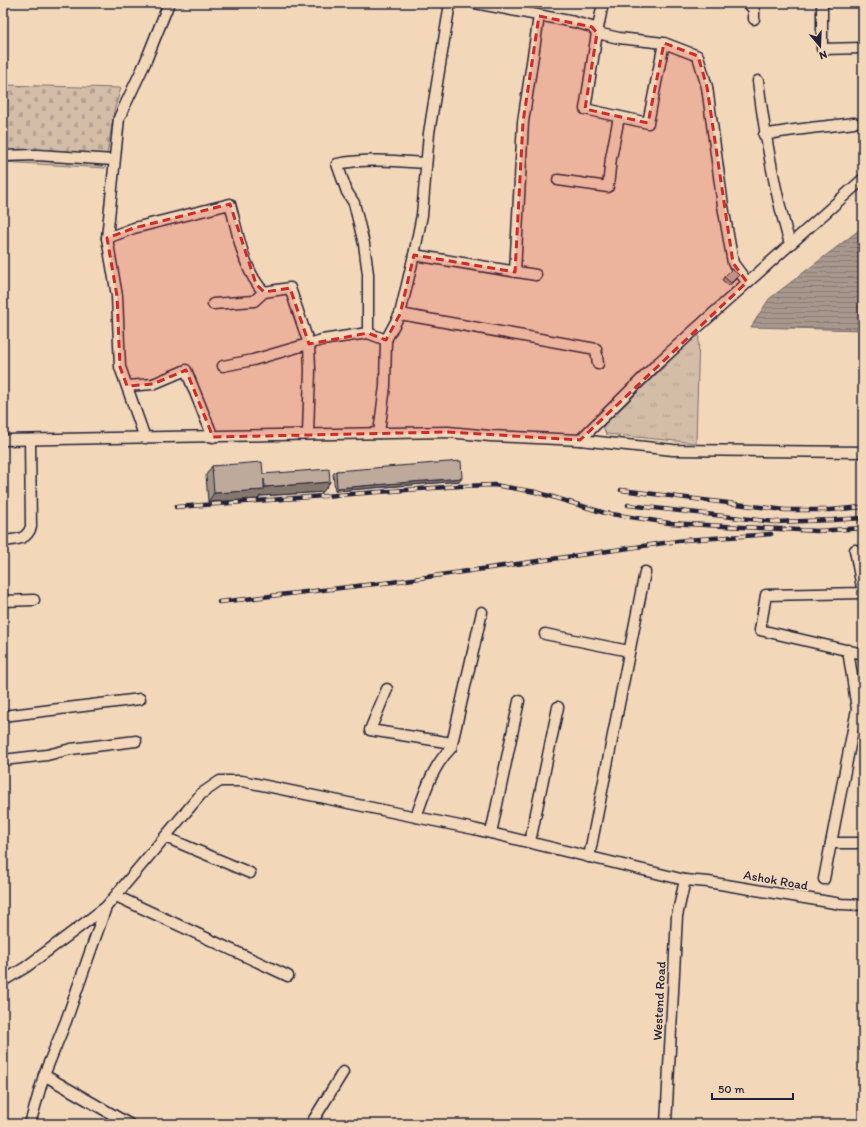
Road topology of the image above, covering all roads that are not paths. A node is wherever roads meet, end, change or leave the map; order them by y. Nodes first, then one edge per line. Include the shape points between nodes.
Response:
1 (169, 3) edge
2 (450, 3) edge
3 (475, 3) edge
4 (603, 3) edge
5 (748, 3) edge
6 (822, 3) edge
7 (539, 16) junction
8 (754, 19) dead end
9 (598, 33) junction
10 (664, 43) junction
11 (863, 48) edge
12 (758, 81) dead end
13 (619, 117) junction
14 (854, 123) dead end
15 (764, 135) junction
16 (3, 156) edge
17 (114, 160) junction
18 (426, 163) junction
19 (863, 179) edge
20 (558, 180) dead end
21 (107, 238) junction
22 (790, 244) junction
23 (414, 255) junction
24 (515, 272) junction
25 (536, 275) dead end
26 (747, 282) junction
27 (264, 292) junction
28 (213, 304) dead end
29 (400, 314) junction
30 (368, 333) junction
31 (386, 340) junction
32 (309, 344) junction
33 (598, 364) dead end
34 (223, 366) dead end
35 (127, 386) junction
36 (379, 433) junction
37 (308, 434) junction
38 (213, 437) junction
39 (145, 438) junction
40 (3, 440) edge
41 (30, 440) junction
42 (580, 440) junction
43 (863, 452) edge
44 (3, 541) edge
45 (855, 550) dead end
46 (645, 572) dead end
47 (34, 600) dead end
48 (3, 601) edge
49 (482, 612) dead end
50 (545, 634) dead end
51 (848, 650) junction
52 (629, 651) junction
53 (863, 654) edge
54 (387, 689) dead end
55 (140, 699) dead end
56 (519, 701) dead end
57 (558, 707) dead end
58 (3, 716) edge
59 (136, 741) dead end
60 (452, 743) junction
61 (3, 760) edge
62 (416, 817) junction
63 (491, 833) junction
64 (165, 837) junction
65 (530, 842) junction
66 (831, 843) junction
67 (863, 843) edge
68 (589, 857) junction
69 (250, 873) dead end
70 (824, 879) dead end
71 (685, 880) junction
72 (116, 896) junction
73 (863, 905) edge
74 (106, 907) junction
75 (288, 976) dead end
76 (3, 981) edge
77 (343, 1072) dead end
78 (44, 1075) junction
79 (30, 1124) edge
80 (129, 1124) edge
81 (311, 1124) edge
82 (666, 1124) edge

1 - 17 street via 145,63 118,118
2 - 18 street
3 - 7 street
4 - 9 street
5 - 8 street via 754,10
6 - 11 street via 822,49
7 - 9 street via 592,27
7 - 24 street via 523,122
9 - 10 street
9 - 13 street via 585,109
10 - 13 street via 648,123
10 - 26 street via 698,56 707,87 733,263
12 - 15 street
13 - 20 street via 608,187
14 - 15 street
15 - 22 street
16 - 17 street via 37,155
17 - 21 street
18 - 23 street via 422,215
18 - 30 street via 384,160 337,164 346,192 354,203 364,244 368,274
19 - 22 street
21 - 27 street via 134,228 230,204 244,255 256,284
21 - 35 street via 117,296 120,367
22 - 26 street
23 - 24 street
23 - 29 street
24 - 25 street
26 - 42 street
27 - 28 street via 254,301
27 - 32 street via 290,288
29 - 31 street
29 - 33 street via 596,349
30 - 31 street
30 - 32 street
31 - 36 street
32 - 34 street
32 - 37 street
35 - 38 street via 153,384 186,370
35 - 39 street
36 - 37 street
36 - 42 street via 448,432
37 - 38 street
38 - 39 street
39 - 41 street
40 - 41 street
41 - 44 street via 31,527 24,538
42 - 43 street via 672,450
45 - 51 street via 863,593 766,595 760,630
46 - 52 street
47 - 48 street
49 - 60 street
50 - 52 street
51 - 53 street
51 - 66 street via 858,709
52 - 68 street
54 - 60 street via 370,730
55 - 58 street
56 - 63 street
57 - 65 street
59 - 61 street via 71,748 47,755
60 - 62 street via 451,748 440,759
62 - 63 street, Ashok Road
62 - 64 street, Ashok Road via 242,781 220,781 201,794
63 - 65 street, Ashok Road
64 - 69 street
64 - 72 street, Ashok Road
65 - 68 street, Ashok Road
66 - 67 street
66 - 70 street
68 - 71 street, Ashok Road
71 - 73 street, Ashok Road via 841,904
71 - 82 street, Westend Road via 677,916
72 - 74 street, Ashok Road
72 - 75 street
74 - 76 street via 26,967
74 - 78 street
77 - 81 street
78 - 79 street
78 - 80 street

